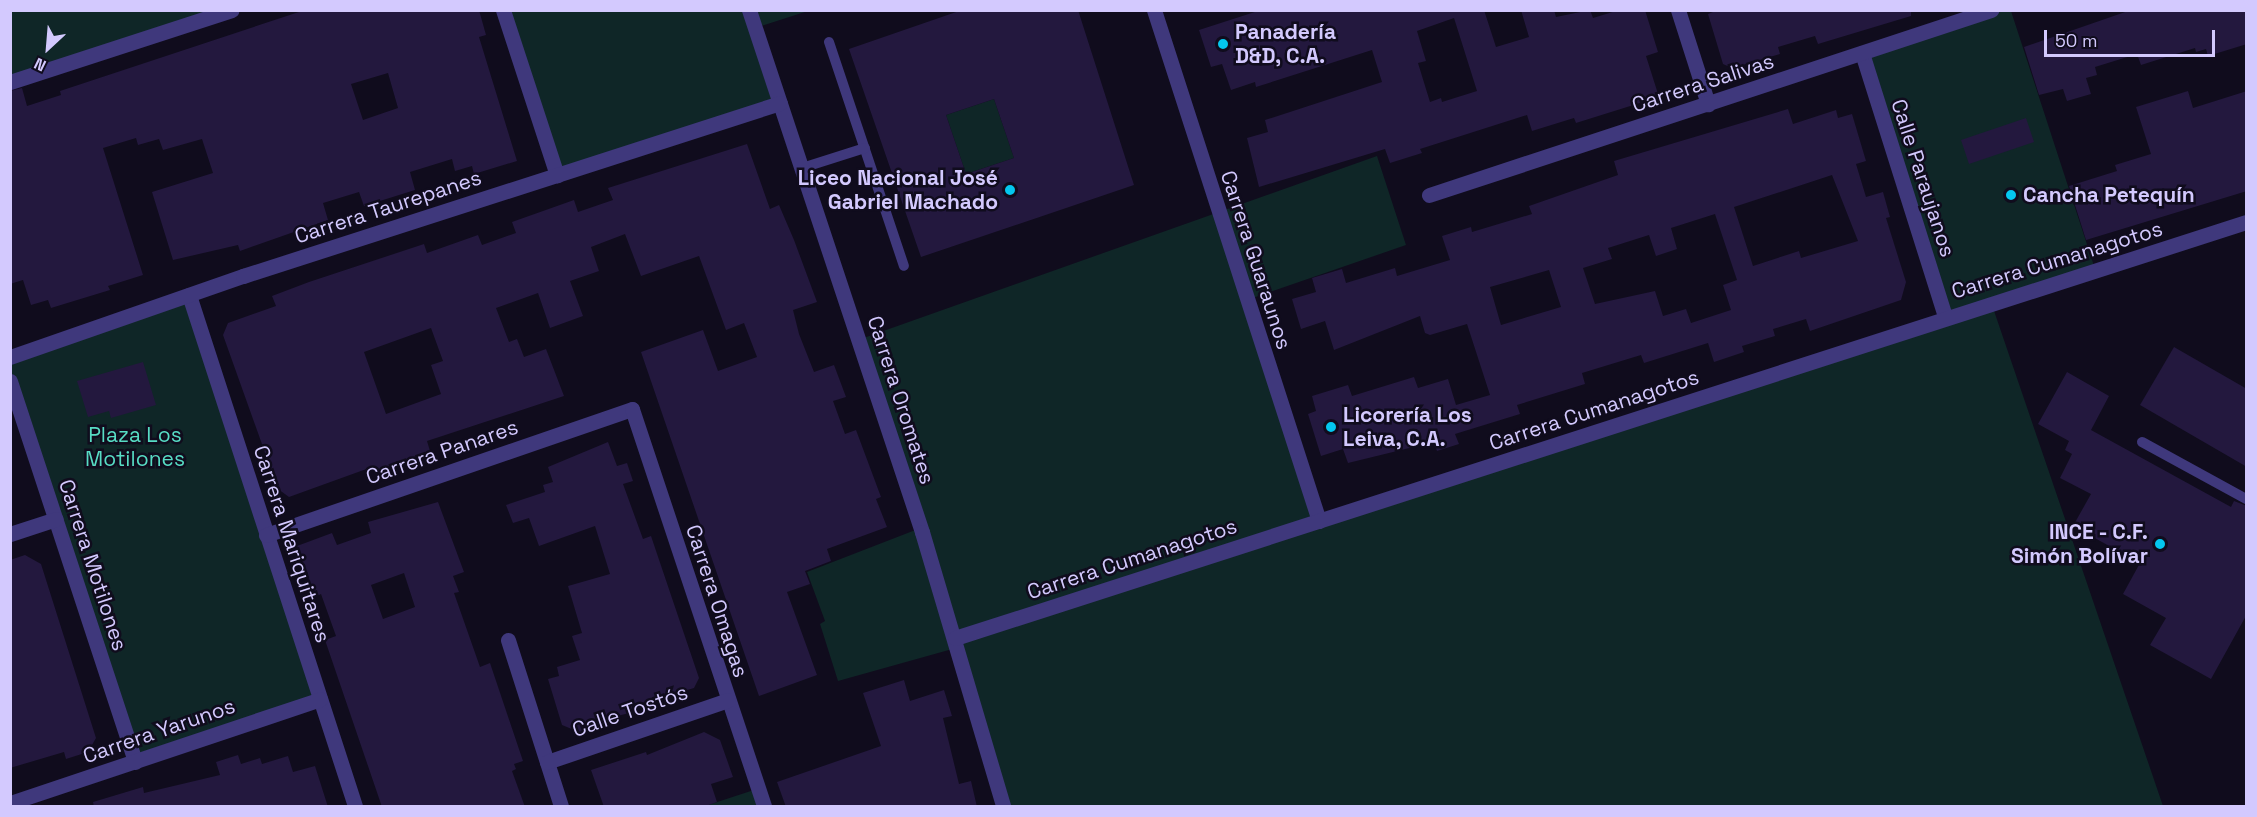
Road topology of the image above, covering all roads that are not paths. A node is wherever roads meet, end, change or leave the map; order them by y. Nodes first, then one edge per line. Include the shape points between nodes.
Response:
1 (232, 10) edge
2 (503, 10) edge
3 (749, 10) edge
4 (1154, 10) edge
5 (1678, 10) edge
6 (1990, 10) edge
7 (829, 42) dead end
8 (1862, 53) junction
9 (10, 82) edge
10 (780, 103) junction
11 (1708, 104) junction
12 (865, 147) junction
13 (802, 168) junction
14 (557, 175) junction
15 (1429, 195) dead end
16 (2247, 222) edge
17 (904, 266) dead end
18 (189, 295) junction
19 (1945, 317) junction
20 (10, 357) edge
21 (10, 381) edge
22 (632, 409) joint
23 (2142, 442) dead end
24 (2247, 499) edge
25 (56, 519) junction
26 (1319, 522) junction
27 (10, 534) edge
28 (266, 535) junction
29 (955, 638) junction
30 (508, 640) dead end
31 (320, 699) junction
32 (728, 700) junction
33 (135, 762) junction
34 (547, 762) junction
35 (10, 803) edge
36 (355, 807) edge
37 (561, 807) edge
38 (764, 807) edge
39 (1003, 807) edge

1 - 9 street
2 - 14 street
3 - 10 street, Carrera Oromates
4 - 26 street, Carrera Guaraunos
5 - 11 street
6 - 8 street, Carrera Salivas
7 - 12 lane
8 - 11 street, Carrera Salivas
8 - 19 street, Calle Paraujanos
10 - 13 street, Carrera Oromates
10 - 14 street, Carrera Taurepanes
11 - 15 street, Carrera Salivas
12 - 13 lane
12 - 17 lane
13 - 29 street, Carrera Oromates
14 - 18 street, Carrera Taurepanes
16 - 19 street, Carrera Cumanagotos
18 - 20 street, Carrera Taurepanes
18 - 28 street, Carrera Mariquitares
19 - 26 street, Carrera Cumanagotos
21 - 25 street, Carrera Motilones
22 - 28 street, Carrera Panares
22 - 32 street, Carrera Omagas
23 - 24 lane
25 - 27 street
25 - 33 street, Carrera Motilones
26 - 29 street, Carrera Cumanagotos
28 - 31 street, Carrera Mariquitares
29 - 39 street, Carrera Oromates
30 - 34 street
31 - 33 street, Carrera Yarunos
31 - 36 street, Carrera Mariquitares
32 - 34 street, Calle Tostós
32 - 38 street, Carrera Omagas
33 - 35 street, Carrera Yarunos
34 - 37 street

